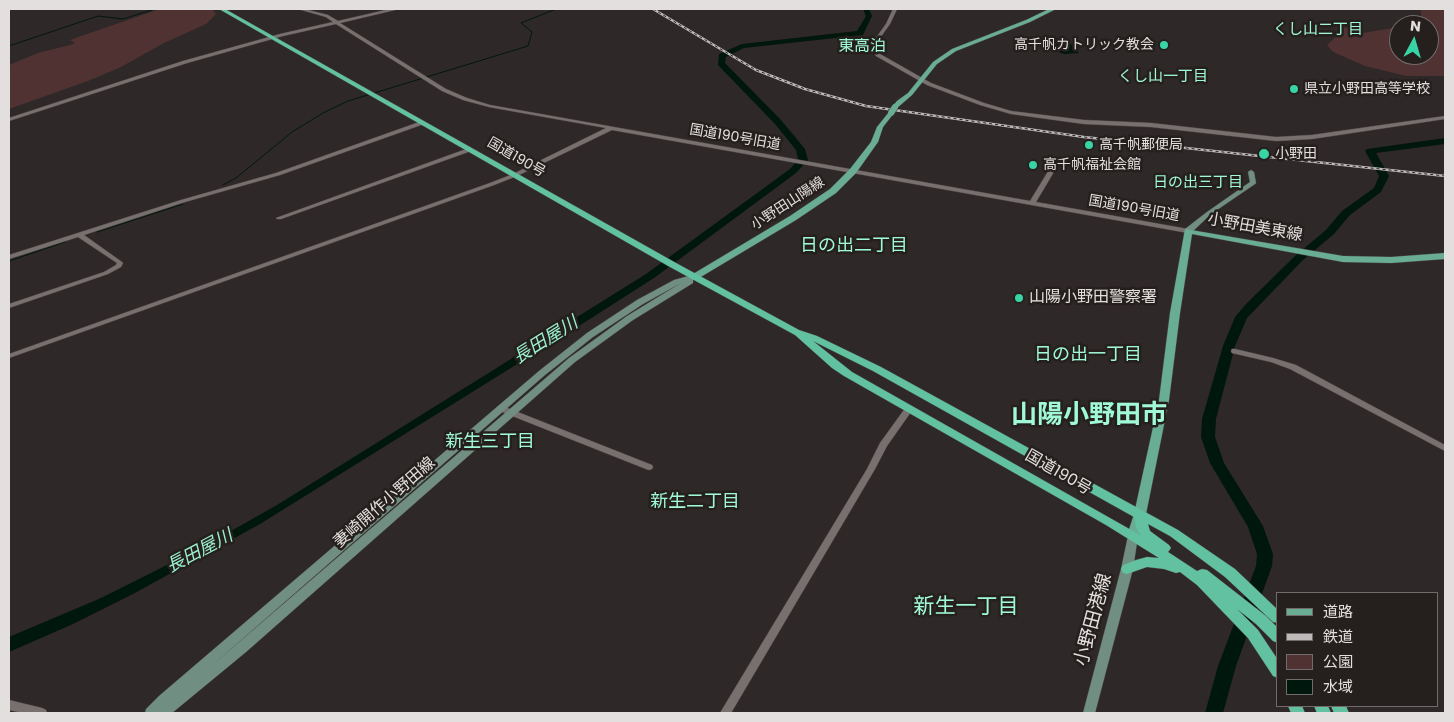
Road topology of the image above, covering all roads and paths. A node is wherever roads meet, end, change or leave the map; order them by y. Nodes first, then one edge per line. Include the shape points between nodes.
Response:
1 (222, 9) edge
2 (300, 9) edge
3 (394, 9) edge
4 (895, 9) edge
5 (1046, 9) edge
6 (1053, 9) edge
7 (336, 22) junction
8 (985, 37) junction
9 (272, 38) junction
10 (921, 81) junction
11 (1445, 118) edge
12 (9, 120) edge
13 (422, 123) junction
14 (611, 128) junction
15 (469, 150) junction
16 (1058, 160) dead end
17 (853, 171) junction
18 (1251, 172) dead end
19 (515, 175) junction
20 (1032, 203) junction
21 (279, 218) dead end
22 (1188, 231) junction
23 (78, 234) junction
24 (1445, 256) edge
25 (9, 257) edge
26 (696, 276) junction
27 (9, 306) edge
28 (796, 332) junction
29 (1235, 351) dead end
30 (9, 356) edge
31 (863, 361) junction
32 (848, 374) junction
33 (500, 408) junction
34 (909, 408) junction
35 (511, 413) junction
36 (1445, 448) edge
37 (649, 467) dead end
38 (1140, 514) junction
39 (1133, 536) junction
40 (1127, 569) junction
41 (1237, 610) junction
42 (1276, 616) edge
43 (1276, 635) edge
44 (1276, 669) edge
45 (9, 705) edge
46 (42, 713) edge
47 (151, 713) edge
48 (163, 713) edge
49 (724, 713) edge
50 (1089, 713) edge

1 - 9 highway, 国道190号
2 - 7 street, 国道190号旧道 via 320,13
3 - 7 street
4 - 10 street via 874,42 874,49
5 - 8 main road, 小野田山陽線
6 - 8 main road, 小野田山陽線
7 - 9 street
7 - 14 street, 国道190号旧道 via 456,96 496,108
8 - 10 main road, 小野田山陽線 via 944,56
9 - 12 street via 155,70
9 - 13 highway, 国道190号
10 - 11 street via 991,107 1022,114 1264,138 1312,137
10 - 17 main road, 小野田山陽線 via 880,127 874,142
13 - 15 highway, 国道190号
13 - 23 street via 278,174
14 - 17 street, 国道190号旧道
14 - 19 street
15 - 19 highway, 国道190号
15 - 21 street
16 - 20 street
17 - 20 street, 国道190号旧道
17 - 26 main road, 小野田山陽線 via 816,203
18 - 22 main road via 1253,183
19 - 26 highway, 国道190号
19 - 30 street
20 - 22 street, 国道190号旧道
22 - 24 main road, 小野田美東線 via 1300,252 1368,260
22 - 38 main road, 小野田美東線 via 1164,400
23 - 25 street
23 - 27 street via 115,259 120,266
26 - 28 highway, 国道190号
26 - 33 main road, 妻崎開作小野田線 via 677,282 640,302 597,330
26 - 35 main road, 妻崎開作小野田線 via 599,340
28 - 31 highway, 国道190号
28 - 32 highway, 国道190号
29 - 36 street via 1293,367
31 - 32 highway via 850,364
31 - 38 highway, 国道190号
32 - 34 highway, 国道190号
33 - 35 street
33 - 47 main road, 妻崎開作小野田線
34 - 39 highway, 国道190号
34 - 49 street via 883,445
35 - 37 street
35 - 48 main road, 妻崎開作小野田線
38 - 39 main road, 小野田美東線
38 - 41 highway via 1142,526 1149,537
38 - 42 highway, 国道190号 via 1188,542 1248,589
39 - 40 main road, 小野田港線
39 - 41 highway, 国道190号 via 1202,581
40 - 41 highway via 1147,562 1174,567
40 - 50 main road, 小野田港線
41 - 43 highway via 1261,620
41 - 44 highway, 国道190号
45 - 46 street

